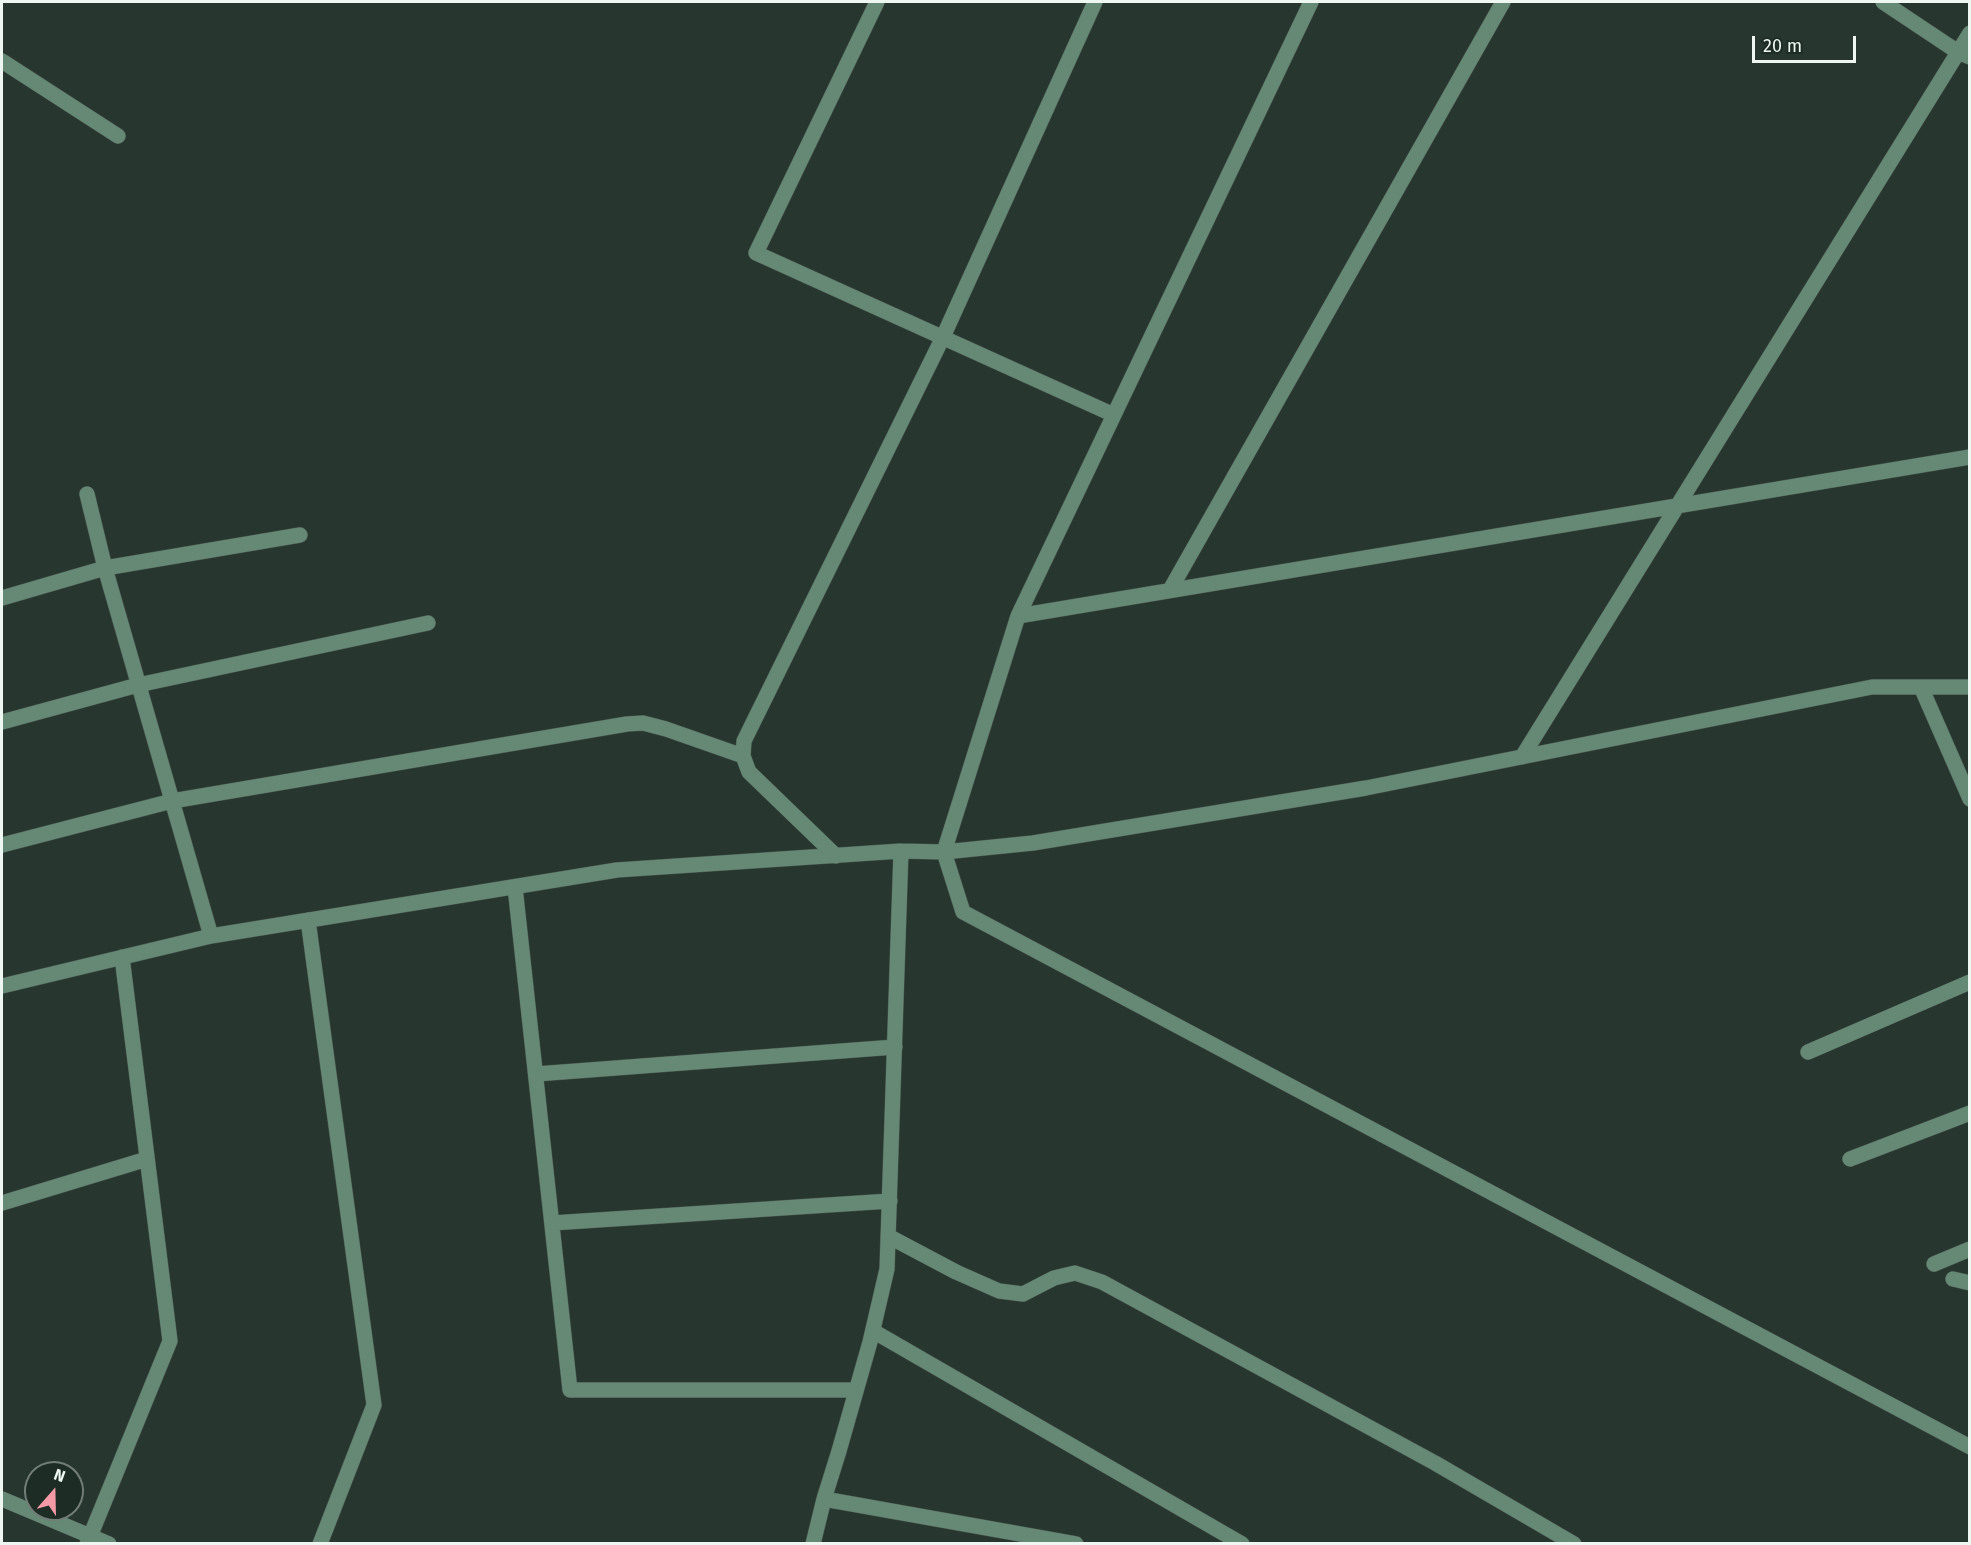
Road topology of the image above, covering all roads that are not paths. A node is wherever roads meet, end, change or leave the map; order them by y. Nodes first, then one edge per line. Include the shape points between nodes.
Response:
1 (877, 2) edge
2 (1095, 2) edge
3 (1311, 2) edge
4 (1503, 2) edge
5 (1883, 2) edge
6 (1970, 33) edge
7 (1964, 54) edge
8 (2, 61) edge
9 (118, 136) dead end
10 (943, 337) junction
11 (1114, 415) junction
12 (1970, 457) edge
13 (87, 494) dead end
14 (1678, 504) junction
15 (300, 535) dead end
16 (105, 568) junction
17 (1170, 590) junction
18 (2, 598) edge
19 (1018, 616) junction
20 (428, 622) dead end
21 (138, 685) junction
22 (1921, 687) junction
23 (1970, 687) edge
24 (2, 722) edge
25 (743, 756) junction
26 (1522, 757) junction
27 (1970, 799) edge
28 (172, 801) junction
29 (2, 845) edge
30 (901, 851) junction
31 (944, 852) junction
32 (836, 856) junction
33 (515, 887) junction
34 (308, 920) junction
35 (211, 936) junction
36 (122, 957) junction
37 (1970, 982) edge
38 (2, 986) edge
39 (895, 1047) junction
40 (1808, 1052) dead end
41 (536, 1074) junction
42 (1970, 1113) edge
43 (1850, 1158) dead end
44 (147, 1159) junction
45 (890, 1201) junction
46 (2, 1203) edge
47 (552, 1223) junction
48 (888, 1236) junction
49 (1970, 1249) edge
50 (1934, 1264) dead end
51 (1953, 1279) dead end
52 (1970, 1283) edge
53 (873, 1331) junction
54 (855, 1390) junction
55 (1970, 1447) edge
56 (2, 1499) edge
57 (824, 1499) junction
58 (88, 1540) edge
59 (109, 1544) edge
60 (320, 1544) edge
61 (813, 1544) edge
62 (1076, 1544) edge
63 (1242, 1544) edge
64 (1574, 1544) edge

1 - 10 street via 756,253
2 - 10 street
3 - 11 street
4 - 17 street
5 - 7 street
6 - 7 street
7 - 14 street
8 - 9 street
10 - 11 street
10 - 25 street via 744,741
11 - 19 street
12 - 14 street
13 - 16 street
14 - 17 street
14 - 26 street
15 - 16 street
16 - 18 street
16 - 21 street
17 - 19 street
19 - 31 street
20 - 21 street
21 - 24 street
21 - 28 street
22 - 23 street
22 - 26 street via 1872,687
22 - 27 street
25 - 28 street via 643,723
25 - 32 street via 749,772
26 - 31 street via 1355,790 1033,843
28 - 29 street
28 - 35 street
30 - 31 street
30 - 32 street
30 - 39 street
31 - 55 street via 963,912
32 - 33 street via 617,870
33 - 34 street
33 - 41 street
34 - 35 street
34 - 60 street via 374,1405
35 - 36 street
36 - 38 street
36 - 44 street
37 - 40 street
39 - 41 street
39 - 45 street
41 - 47 street
42 - 43 street
44 - 46 street
44 - 58 street via 170,1341
45 - 47 street
45 - 48 street
47 - 54 street via 570,1390
48 - 53 street via 887,1269
48 - 64 street via 999,1291 1023,1294 1054,1278 1075,1273 1102,1282 1435,1463
49 - 50 street
51 - 52 street
53 - 54 street
53 - 63 street
54 - 57 street
56 - 58 street
57 - 61 street
57 - 62 street
58 - 59 street

